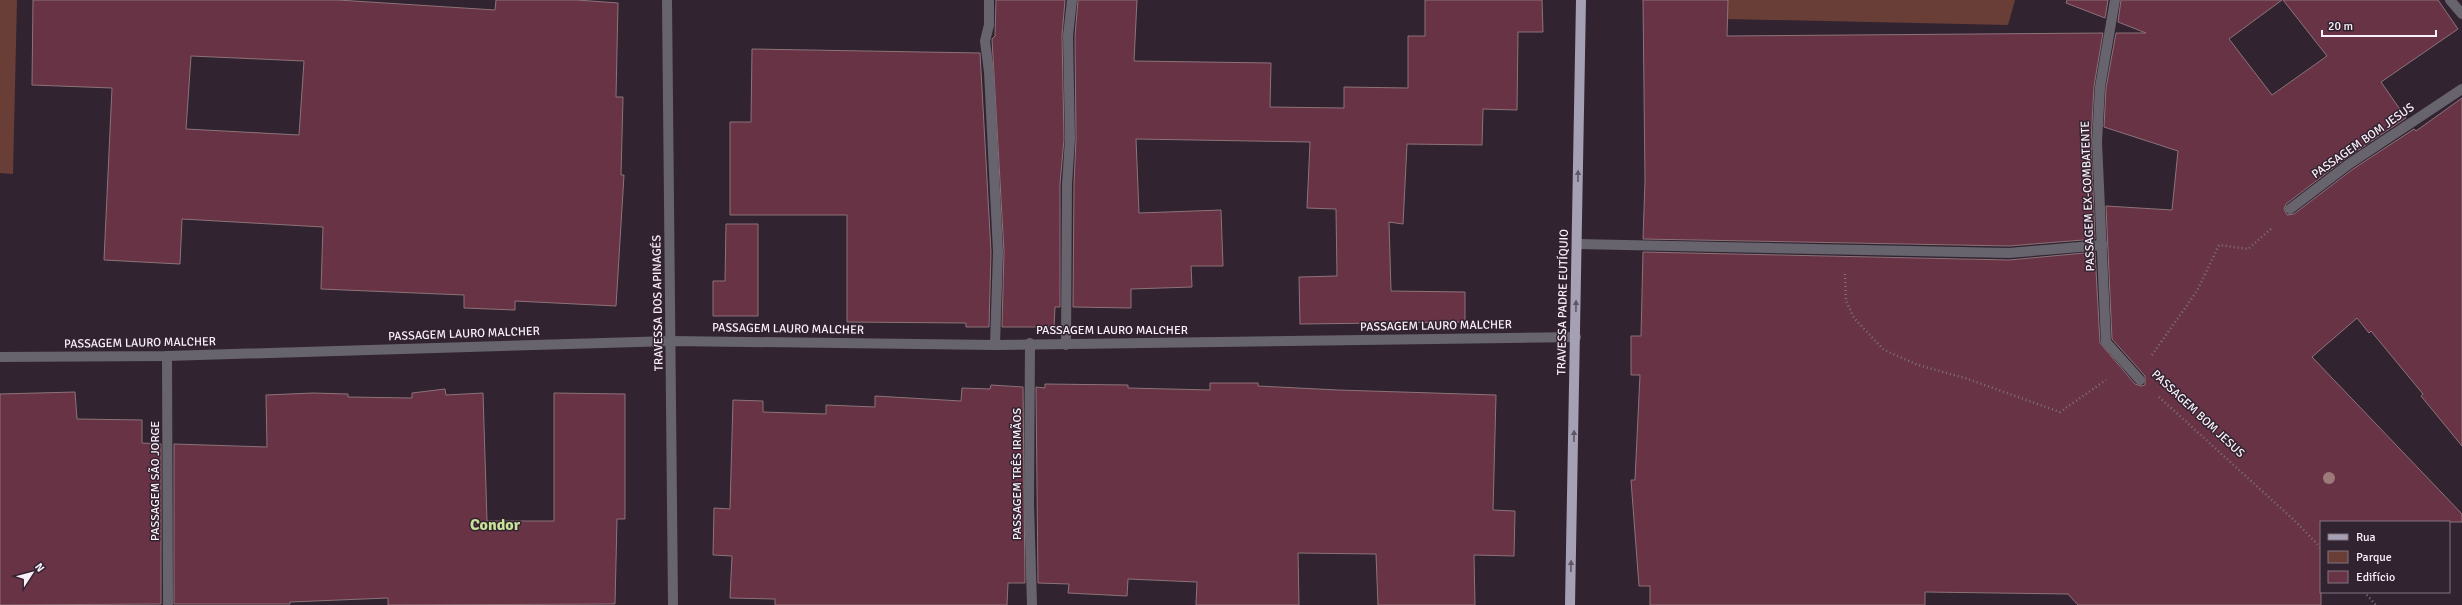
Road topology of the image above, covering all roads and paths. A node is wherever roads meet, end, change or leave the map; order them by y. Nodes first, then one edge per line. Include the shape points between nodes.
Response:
1 (667, 0) edge
2 (989, 0) edge
3 (1072, 0) edge
4 (1581, 0) edge
5 (2115, 0) edge
6 (2450, 0) edge
7 (2462, 14) edge
8 (2462, 89) edge
9 (2290, 209) joint
10 (1577, 244) junction
11 (2102, 244) junction
12 (1844, 250) junction
13 (1576, 337) junction
14 (672, 341) junction
15 (1030, 343) junction
16 (995, 345) junction
17 (1066, 345) junction
18 (167, 356) junction
19 (0, 357) edge
20 (2126, 366) junction
21 (2140, 380) junction
22 (2320, 547) edge
23 (2365, 593) edge
24 (168, 605) edge
25 (673, 605) edge
26 (1032, 605) edge
27 (1570, 605) edge
28 (2376, 605) edge

1 - 14 street, TRAVESSA DOS APINAGÉS
2 - 16 street via 989,25 985,41 989,72 998,252
3 - 17 street via 1068,36 1070,139 1067,184
10 -> 4 main road, TRAVESSA PADRE EUTÍQUIO
5 - 11 street, PASSAGEM EX-COMBATENTE via 2100,87 2097,142
6 - 7 street
8 - 9 street, PASSAGEM BOM JESUS via 2349,164
9 - 21 path, PASSAGEM BOM JESUS via 2248,250 2219,245 2197,291 2152,356
10 - 12 street
13 -> 10 main road, TRAVESSA PADRE EUTÍQUIO
11 - 12 street via 2009,253
11 - 20 street, PASSAGEM EX-COMBATENTE via 2106,342
12 - 20 path via 1846,301 1854,318 1884,350 1918,365 1965,378 2060,412
13 - 17 street, PASSAGEM LAURO MALCHER
27 -> 13 main road, TRAVESSA PADRE EUTÍQUIO
14 - 16 street, PASSAGEM LAURO MALCHER
14 - 18 street, PASSAGEM LAURO MALCHER
14 - 25 street, TRAVESSA DOS APINAGÉS
15 - 16 street, PASSAGEM LAURO MALCHER
15 - 17 street, PASSAGEM LAURO MALCHER
15 - 26 street, PASSAGEM TRÊS IRMÃOS via 1029,503
18 - 19 street, PASSAGEM LAURO MALCHER
18 - 24 street, PASSAGEM SÃO JORGE
20 - 21 street, PASSAGEM EX-COMBATENTE
21 - 22 path, PASSAGEM BOM JESUS
23 - 28 path

